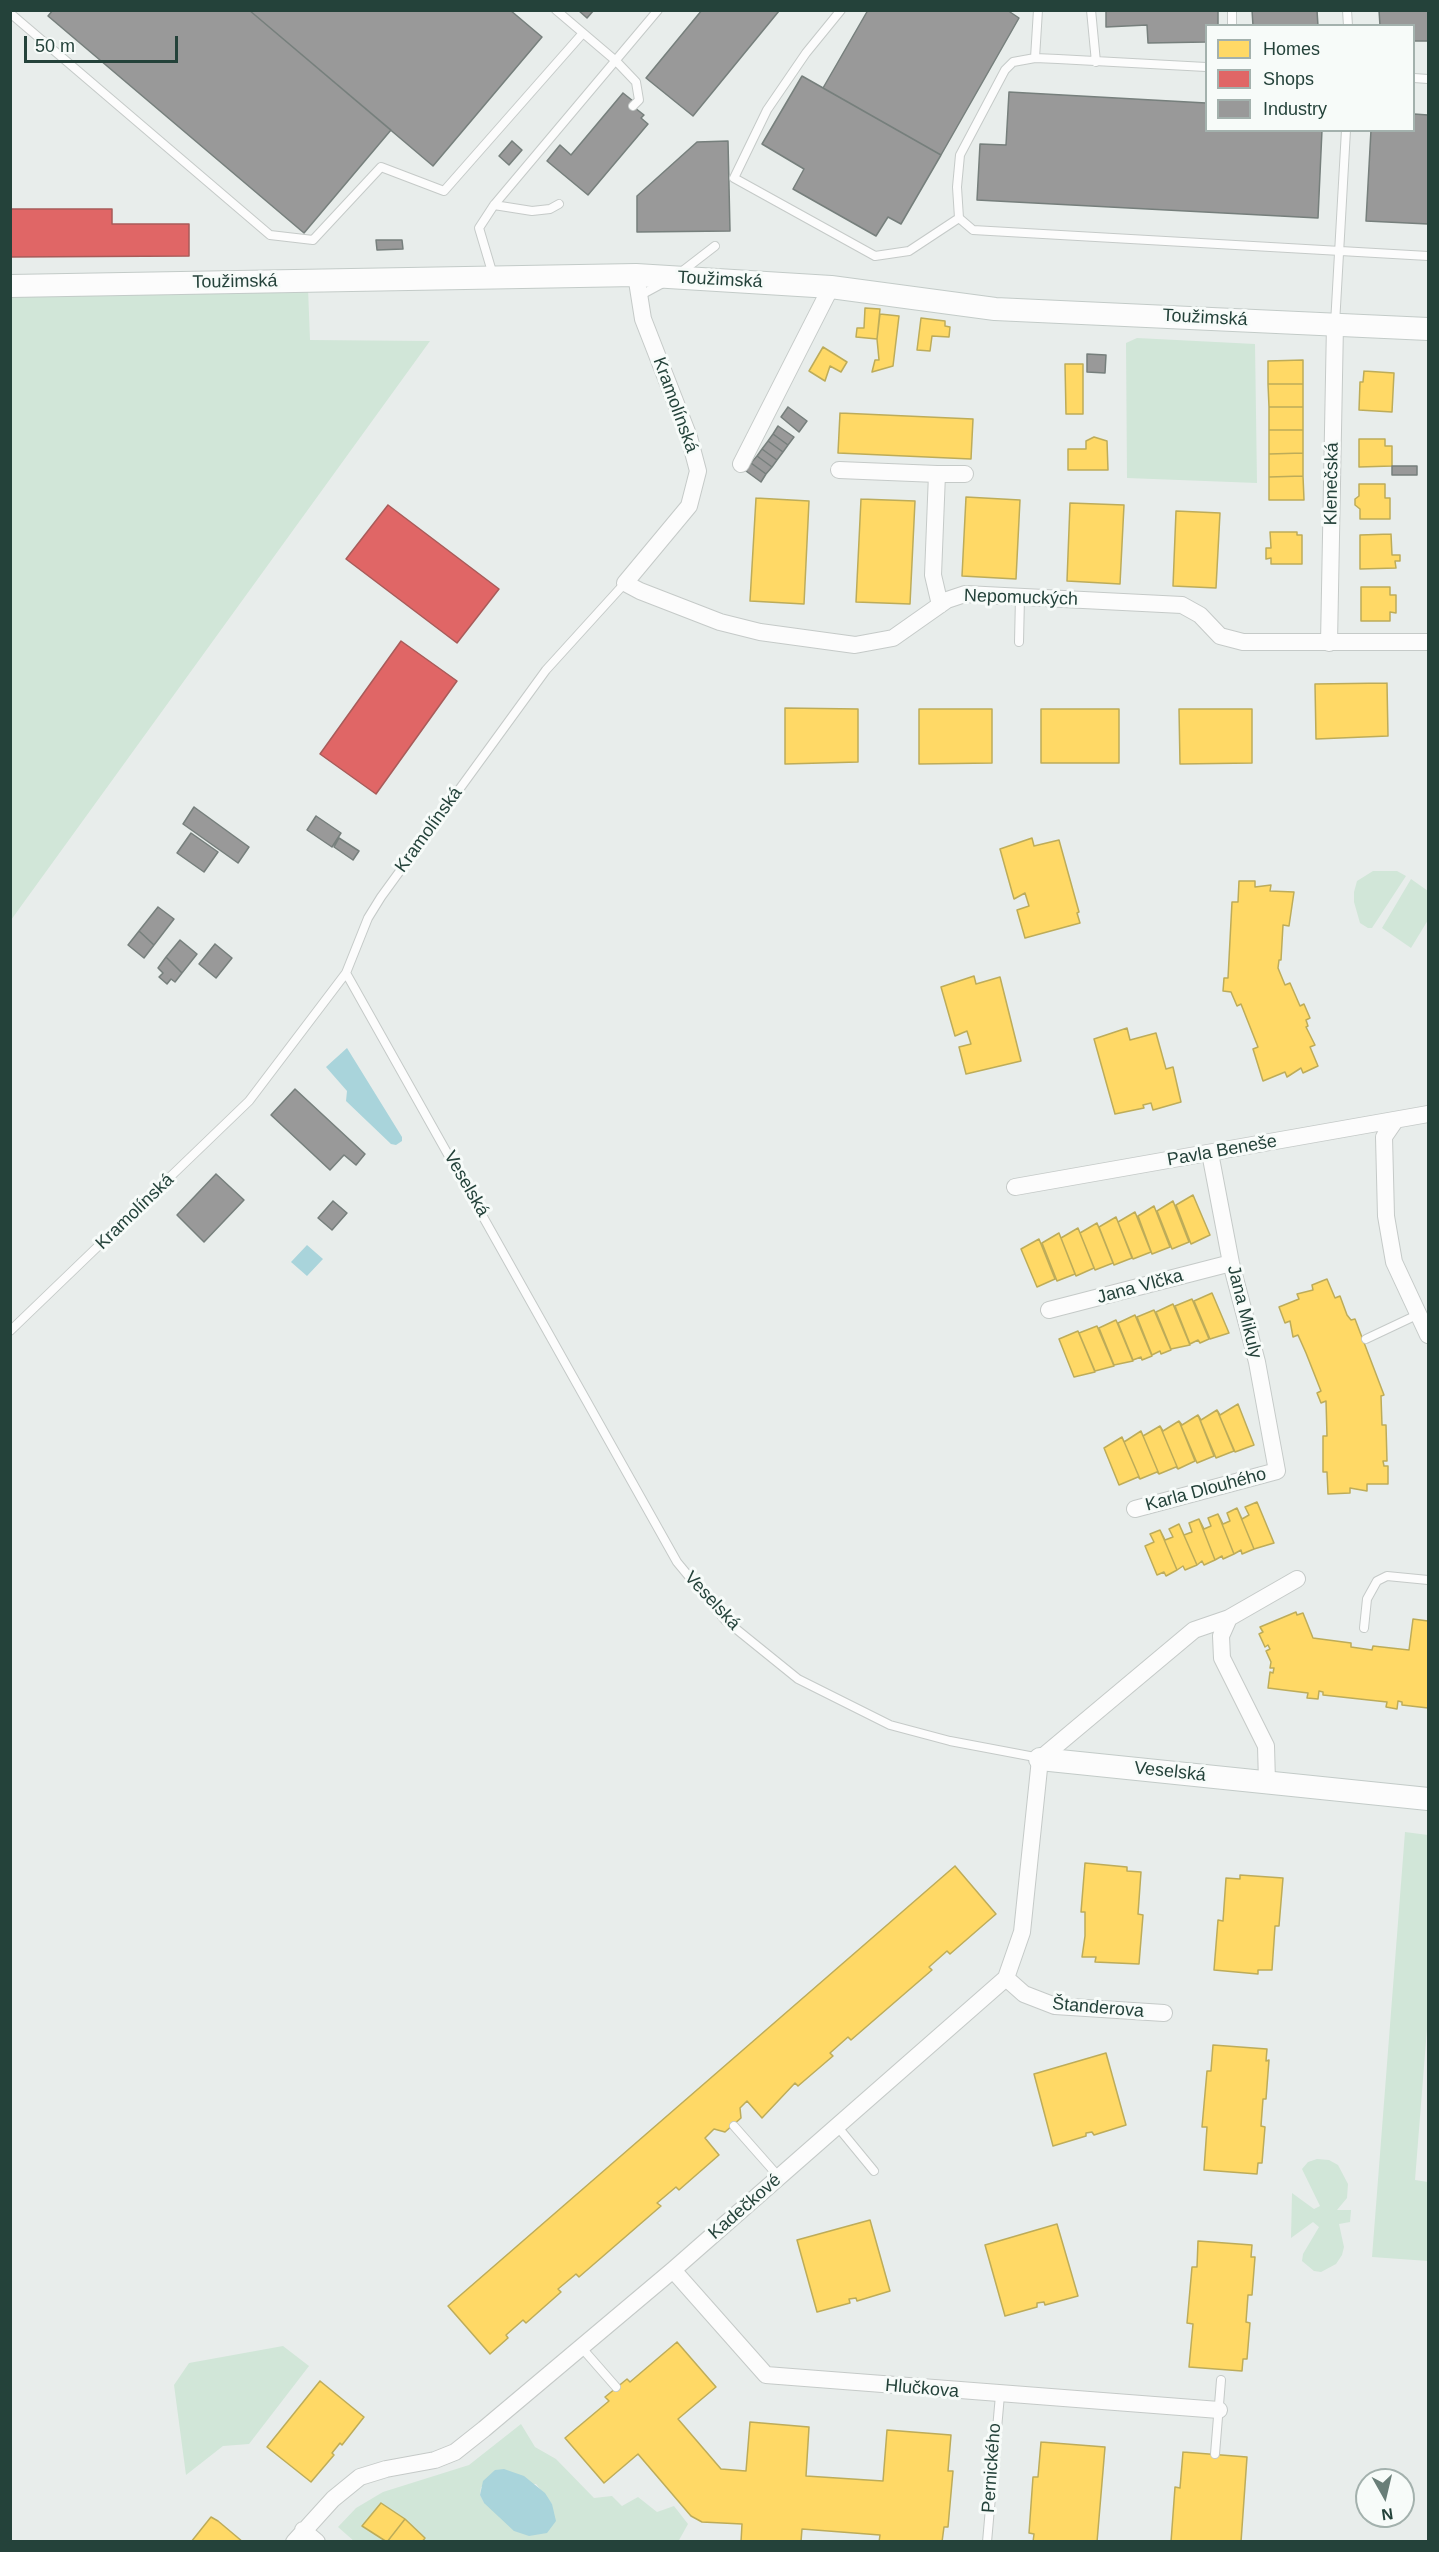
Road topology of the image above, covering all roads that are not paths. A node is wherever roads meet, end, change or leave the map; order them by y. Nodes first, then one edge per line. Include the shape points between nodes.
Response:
1 (556, 10) edge
2 (658, 10) edge
3 (842, 10) edge
4 (1038, 10) edge
5 (1091, 10) edge
6 (10, 13) edge
7 (583, 33) junction
8 (1035, 58) junction
9 (616, 61) junction
10 (1096, 62) junction
11 (1205, 67) edge
12 (633, 106) dead end
13 (1346, 132) edge
14 (559, 204) dead end
15 (494, 205) junction
16 (959, 218) junction
17 (715, 246) dead end
18 (1339, 252) junction
19 (1428, 256) edge
20 (675, 277) junction
21 (494, 278) junction
22 (10, 286) edge
23 (638, 286) junction
24 (831, 288) junction
25 (1335, 324) junction
26 (1428, 329) edge
27 (741, 464) dead end
28 (839, 470) dead end
29 (937, 474) junction
30 (965, 474) dead end
31 (625, 583) junction
32 (1020, 597) junction
33 (940, 605) junction
34 (1019, 642) dead end
35 (1428, 642) edge
36 (1329, 643) junction
37 (346, 973) junction
38 (1428, 1114) edge
39 (1395, 1121) junction
40 (1210, 1153) junction
41 (1015, 1187) dead end
42 (1231, 1263) junction
43 (1048, 1310) dead end
44 (1419, 1314) junction
45 (10, 1331) edge
46 (1428, 1335) edge
47 (1366, 1339) dead end
48 (1277, 1471) joint
49 (1135, 1509) dead end
50 (1297, 1580) dead end
51 (1428, 1580) edge
52 (1229, 1618) junction
53 (1364, 1628) dead end
54 (1040, 1759) junction
55 (1267, 1782) junction
56 (1428, 1799) edge
57 (1006, 1978) junction
58 (1164, 2013) dead end
59 (734, 2126) dead end
60 (837, 2126) junction
61 (874, 2170) dead end
62 (779, 2177) junction
63 (673, 2270) junction
64 (582, 2347) junction
65 (1221, 2380) dead end
66 (616, 2387) dead end
67 (1000, 2395) junction
68 (1219, 2410) junction
69 (1215, 2454) dead end
70 (298, 2536) edge
71 (317, 2541) edge
72 (987, 2541) edge

1 - 7 lane
2 - 9 lane
3 - 16 lane via 767,110 734,178 875,256 909,250
4 - 8 lane
5 - 10 lane
6 - 7 lane via 270,235 313,240 381,167 444,191
7 - 9 lane
8 - 10 lane
8 - 16 lane via 1013,62 1005,70 960,155
9 - 12 lane via 636,82 639,100
9 - 15 lane
10 - 11 lane
13 - 18 lane
14 - 15 lane via 532,211
15 - 21 lane via 479,228
16 - 18 lane via 973,230
17 - 20 lane
18 - 19 lane
18 - 25 lane
20 - 23 street, Toužimská
20 - 24 street, Toužimská
21 - 22 street, Toužimská
21 - 23 street, Toužimská
23 - 31 street, Kramolínská via 644,319 698,471 689,506
24 - 25 street, Toužimská via 995,309
24 - 27 street
25 - 26 street, Toužimská
25 - 36 street, Klenečská
28 - 29 street
29 - 30 street
29 - 33 street via 933,575
31 - 33 street, Nepomuckých via 720,622 760,632 855,645 899,636
31 - 37 lane, Kramolínská via 546,670 381,897 368,918
32 - 33 street, Nepomuckých via 965,594
32 - 34 lane
32 - 36 street, Nepomuckých via 1182,605 1200,615 1220,636 1234,641
35 - 36 street, Nepomuckých
37 - 45 lane, Kramolínská via 249,1101
37 - 54 lane, Veselská via 677,1562 725,1620 798,1679 890,1725
38 - 39 street, Pavla Beneše
39 - 40 street, Pavla Beneše
39 - 44 street via 1384,1137 1386,1216 1394,1262
40 - 41 street, Pavla Beneše
40 - 42 street, Jana Mikuly
42 - 43 street, Jana Vlčka
42 - 48 street, Jana Mikuly via 1257,1362
44 - 46 street
44 - 47 lane
48 - 49 street, Karla Dlouhého
50 - 52 street
51 - 53 lane via 1387,1576 1377,1581 1367,1599
52 - 54 street via 1194,1630
52 - 55 street via 1221,1636 1222,1658 1266,1746
54 - 55 street, Veselská
54 - 57 street, Kadečkové via 1022,1932
55 - 56 street, Veselská
57 - 58 street, Štanderova via 1024,1994 1055,2006
57 - 60 street, Kadečkové
59 - 62 lane
60 - 61 lane
60 - 62 street, Kadečkové
62 - 63 street, Kadečkové
63 - 64 street, Kadečkové
63 - 67 street, Hlučkova via 766,2375
64 - 66 lane
64 - 70 street, Kadečkové via 455,2452 360,2477
65 - 68 lane
67 - 68 street, Hlučkova
67 - 72 lane, Pernického
68 - 69 lane
70 - 71 street

